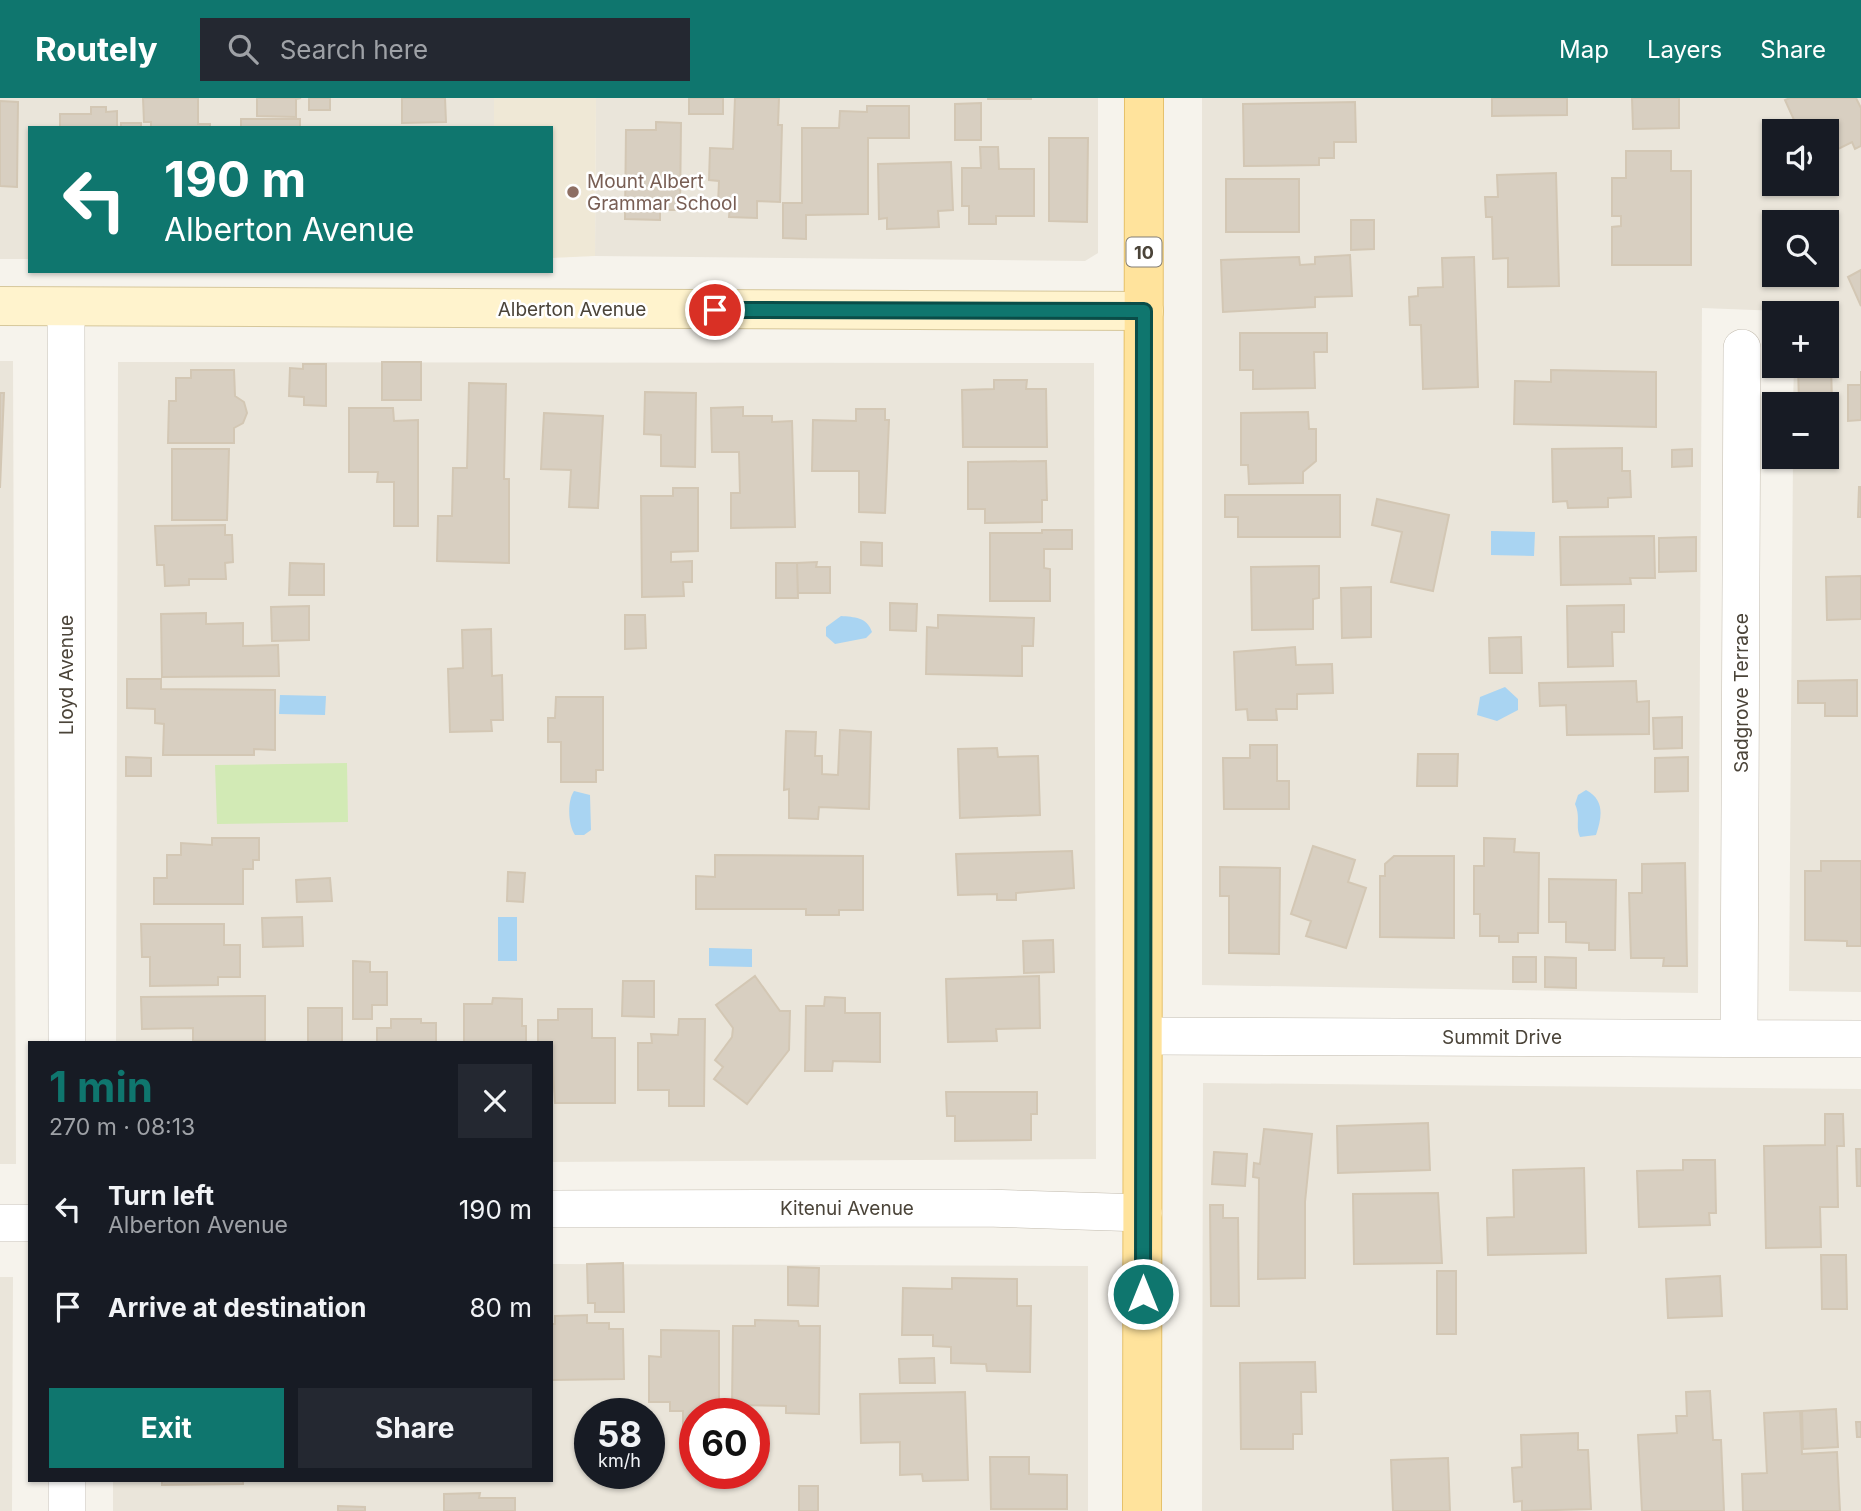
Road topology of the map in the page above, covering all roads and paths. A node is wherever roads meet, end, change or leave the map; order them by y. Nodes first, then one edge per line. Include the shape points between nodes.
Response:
1 (1144, 98) edge
2 (0, 306) edge
3 (66, 307) junction
4 (1144, 311) junction
5 (1742, 348) dead end
6 (1144, 1036) junction
7 (1739, 1037) junction
8 (1861, 1039) edge
9 (67, 1041) edge
10 (553, 1209) edge
11 (1143, 1213) junction
12 (0, 1223) edge
13 (28, 1223) edge
14 (67, 1482) edge
15 (67, 1511) edge
16 (1142, 1511) edge

1 - 4 main road, 10
2 - 3 main road, Alberton Avenue
3 - 4 main road, Alberton Avenue
3 - 9 street, Lloyd Avenue
4 - 6 main road, 10
5 - 7 street, Sadgrove Terrace
6 - 7 street, Summit Drive
6 - 11 main road, 10
7 - 8 street, Summit Drive
10 - 11 street, Kitenui Avenue via 986,1208
11 - 16 main road, 10
12 - 13 street
14 - 15 street

